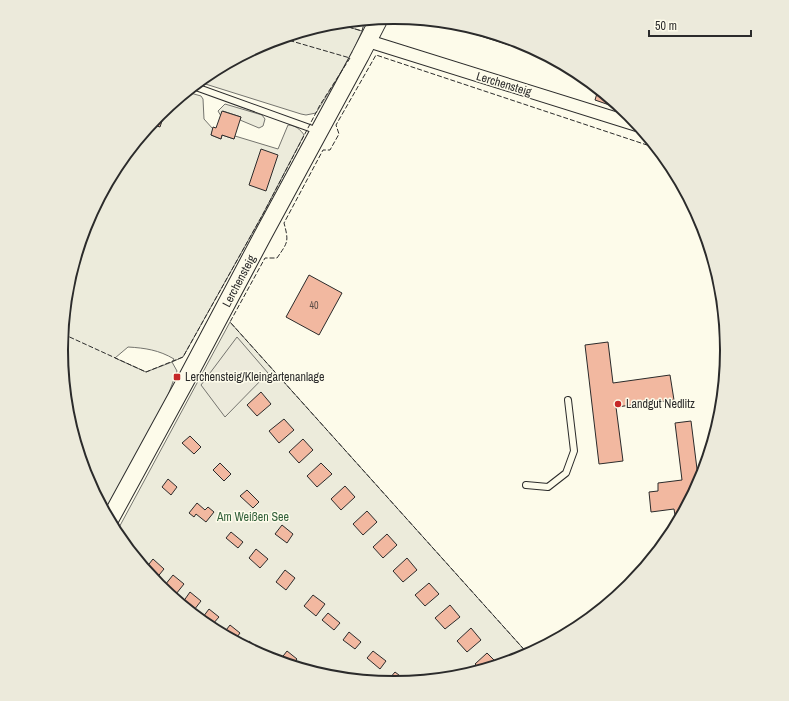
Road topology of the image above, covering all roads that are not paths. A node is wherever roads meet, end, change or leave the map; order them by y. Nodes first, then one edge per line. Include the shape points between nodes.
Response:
1 (376, 25) edge
2 (368, 41) junction
3 (200, 88) edge
4 (627, 122) edge
5 (319, 132) junction
6 (568, 400) dead end
7 (526, 485) dead end
8 (112, 514) edge

1 - 2 street, Lerchensteig
2 - 4 street, Lerchensteig
2 - 5 street, Lerchensteig
3 - 5 lane
5 - 8 street, Lerchensteig
6 - 7 lane via 574,451 566,473 548,487

